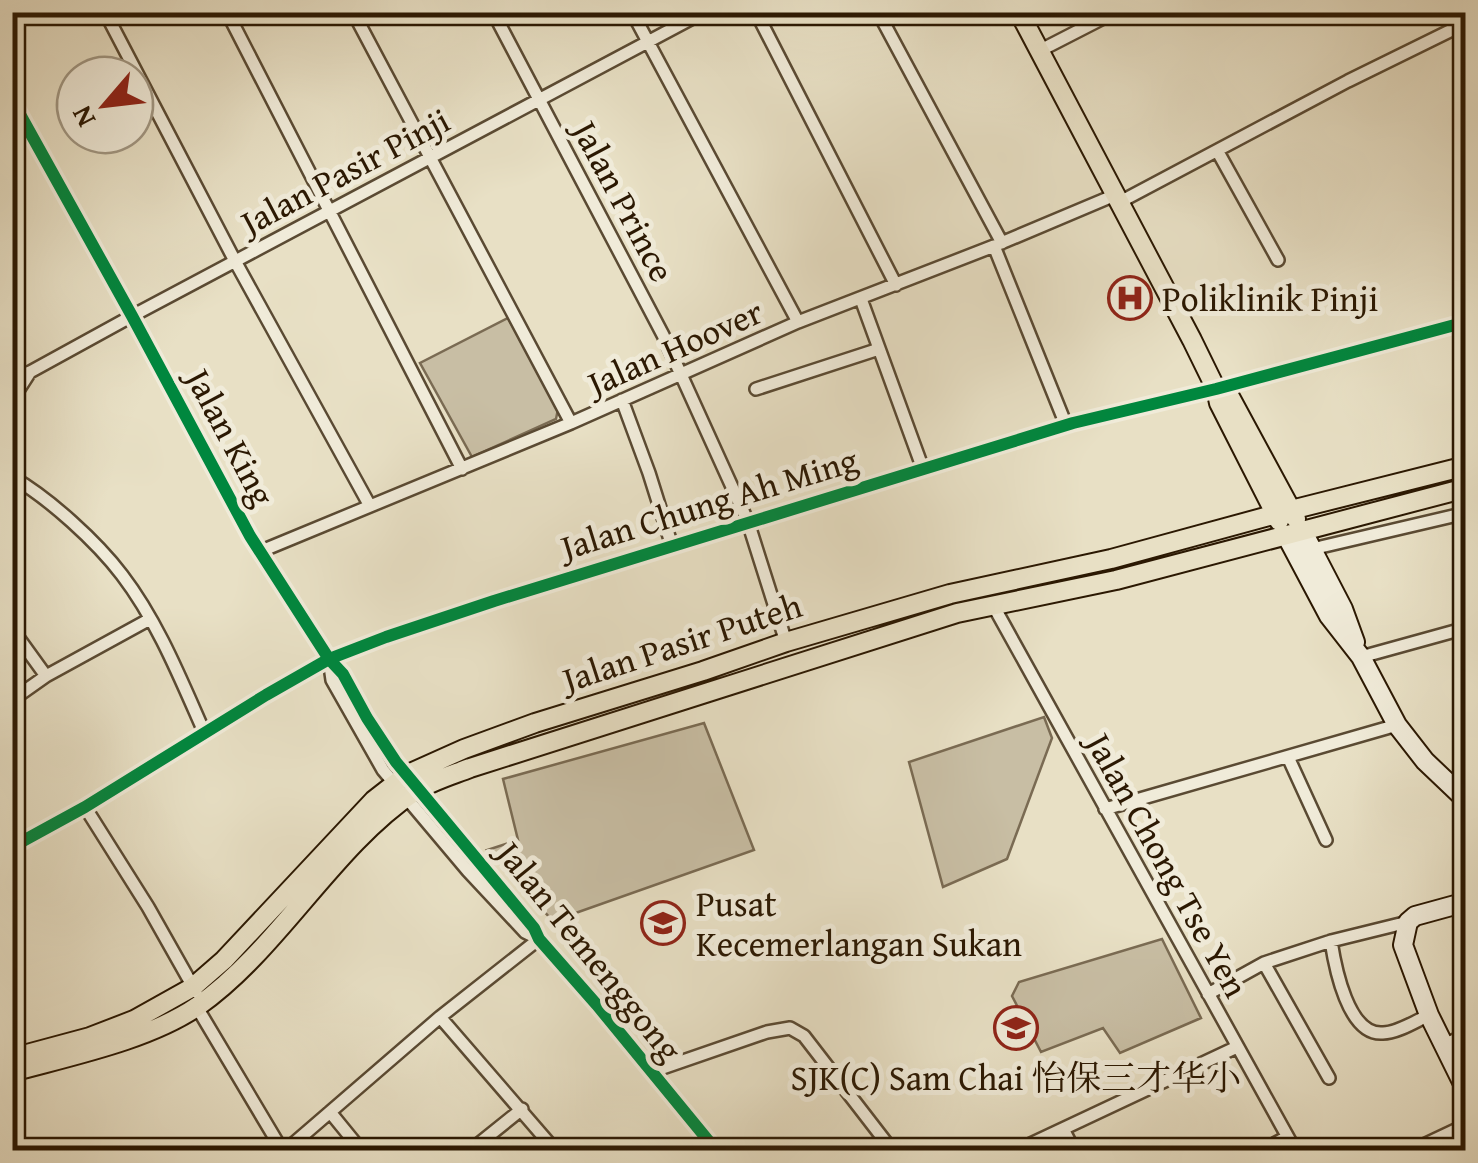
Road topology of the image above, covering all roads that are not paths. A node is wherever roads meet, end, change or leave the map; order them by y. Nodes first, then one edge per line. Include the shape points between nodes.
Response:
1 (104, 12) edge
2 (227, 12) edge
3 (353, 12) edge
4 (493, 12) edge
5 (632, 12) edge
6 (704, 12) edge
7 (756, 12) edge
8 (878, 12) edge
9 (1019, 12) edge
10 (1115, 12) edge
11 (1466, 23) edge
12 (648, 42) junction
13 (1039, 51) junction
14 (12, 100) edge
15 (540, 100) junction
16 (1218, 152) junction
17 (431, 157) junction
18 (1116, 199) junction
19 (328, 212) junction
20 (998, 244) junction
21 (1278, 260) dead end
22 (235, 261) junction
23 (896, 285) junction
24 (861, 298) junction
25 (132, 316) junction
26 (798, 322) junction
27 (1466, 322) edge
28 (880, 350) junction
29 (30, 372) junction
30 (680, 373) junction
31 (12, 378) edge
32 (1216, 388) junction
33 (756, 389) dead end
34 (12, 400) edge
35 (622, 400) junction
36 (572, 423) junction
37 (1066, 425) junction
38 (1466, 466) edge
39 (462, 469) junction
40 (923, 469) junction
41 (12, 477) edge
42 (1466, 488) edge
43 (370, 506) junction
44 (1283, 512) junction
45 (1466, 513) edge
46 (748, 522) junction
47 (1294, 532) junction
48 (672, 546) junction
49 (259, 552) junction
50 (1304, 552) junction
51 (993, 605) junction
52 (150, 619) junction
53 (1466, 628) edge
54 (12, 629) edge
55 (786, 642) junction
56 (1360, 657) junction
57 (329, 659) junction
58 (46, 676) junction
59 (12, 700) edge
60 (1397, 724) junction
61 (204, 734) junction
62 (1288, 757) junction
63 (406, 786) junction
64 (1458, 786) edge
65 (1466, 800) edge
66 (85, 807) junction
67 (1104, 809) junction
68 (1326, 840) dead end
69 (12, 848) edge
70 (1466, 902) edge
71 (1408, 922) junction
72 (538, 939) junction
73 (1331, 942) junction
74 (1264, 963) junction
75 (1208, 994) junction
76 (195, 997) junction
77 (1429, 1016) junction
78 (440, 1017) junction
79 (1466, 1035) edge
80 (1444, 1045) junction
81 (1237, 1047) junction
82 (12, 1058) edge
83 (12, 1072) edge
84 (651, 1072) junction
85 (1330, 1078) dead end
86 (1466, 1090) edge
87 (522, 1109) junction
88 (330, 1112) junction
89 (1466, 1125) edge
90 (1062, 1129) junction
91 (1287, 1136) junction
92 (284, 1150) edge
93 (361, 1150) edge
94 (471, 1150) edge
95 (555, 1150) edge
96 (716, 1150) edge
97 (892, 1150) edge
98 (1018, 1150) edge
99 (1074, 1150) edge
100 (1263, 1150) edge
101 (1295, 1150) edge
102 (1413, 1150) edge

1 - 22 street
2 - 19 street
3 - 17 street
4 - 15 street, Jalan Prince
5 - 12 street
6 - 12 street, Jalan Pasir Pinji
7 - 23 street
8 - 20 street
9 - 13 main road
10 - 13 street
11 - 16 street, Jalan Hoover
12 - 15 street, Jalan Pasir Pinji
12 - 26 street
13 - 18 main road
14 - 25 street, Jalan King
15 - 17 street, Jalan Pasir Pinji
15 - 30 street, Jalan Prince
16 - 18 street, Jalan Hoover
16 - 21 street
17 - 19 street, Jalan Pasir Pinji
17 - 36 street
18 - 20 street, Jalan Hoover
18 - 32 main road
19 - 22 street, Jalan Pasir Pinji
19 - 39 street
20 - 23 street, Jalan Hoover
20 - 37 street
22 - 25 street, Jalan Pasir Pinji
22 - 43 street
23 - 24 street, Jalan Hoover
24 - 26 street, Jalan Hoover
24 - 28 street
25 - 29 street, Jalan Pasir Pinji
25 - 49 street, Jalan King
26 - 30 street, Jalan Hoover
27 - 32 street, Jalan Chung Ah Ming
28 - 33 street
28 - 40 street
29 - 31 street, Jalan Pasir Pinji
29 - 34 street
30 - 35 street, Jalan Hoover
30 - 46 street, Jalan Prince
32 - 37 street, Jalan Chung Ah Ming
32 - 44 main road
35 - 36 street, Jalan Hoover
35 - 48 street
36 - 39 street, Jalan Hoover
37 - 40 street, Jalan Chung Ah Ming
38 - 44 main road, Jalan Pasir Puteh
39 - 43 street, Jalan Hoover
40 - 46 street, Jalan Chung Ah Ming
41 - 52 street via 71,521 122,574
42 - 47 main road, Jalan Pasir Puteh
43 - 49 street, Jalan Hoover
44 - 47 main road
44 - 55 main road, Jalan Pasir Puteh
45 - 50 street
46 - 48 street, Jalan Chung Ah Ming
46 - 55 street, Jalan Prince
47 - 50 main road
47 - 51 main road, Jalan Pasir Puteh
48 - 57 street, Jalan Chung Ah Ming
49 - 57 street, Jalan King
50 - 56 main road via 1329,616
51 - 63 main road, Jalan Pasir Puteh
51 - 67 street, Jalan Chong Tse Yen
52 - 58 street
52 - 61 street
53 - 56 street
54 - 58 street
55 - 63 main road, Jalan Pasir Puteh via 464,750
56 - 60 main road
57 - 61 street, Jalan Chung Ah Ming
57 - 63 street, Jalan King via 332,680 366,742
58 - 59 street
60 - 62 street
60 - 64 main road via 1425,761
61 - 66 street, Jalan Chung Ah Ming
62 - 67 street
62 - 68 street
63 - 72 street, Jalan Temenggong
63 - 76 main road, Jalan Pasir Puteh via 349,824
64 - 65 main road
66 - 69 street, Jalan Chung Ah Ming
66 - 76 street
67 - 75 street, Jalan Chong Tse Yen
70 - 71 main road
71 - 73 street
71 - 77 main road via 1403,944
72 - 78 street
72 - 84 street, Jalan Temenggong
73 - 74 street
73 - 77 street via 1353,1013 1369,1031 1385,1034
74 - 75 street
74 - 85 street
75 - 81 street, Jalan Chong Tse Yen
76 - 82 main road, Jalan Pasir Puteh
76 - 83 main road, Jalan Pasir Puteh via 167,1023
76 - 92 street
77 - 80 main road
78 - 87 street
78 - 88 street
79 - 80 street
80 - 86 main road
81 - 90 street
81 - 91 street, Jalan Chong Tse Yen
84 - 96 street, Jalan Temenggong
84 - 97 street via 790,1028 804,1036
87 - 94 street
87 - 95 street
88 - 92 street
88 - 93 street
89 - 102 street
90 - 98 street
90 - 99 street
91 - 100 street
91 - 101 street, Jalan Chong Tse Yen

